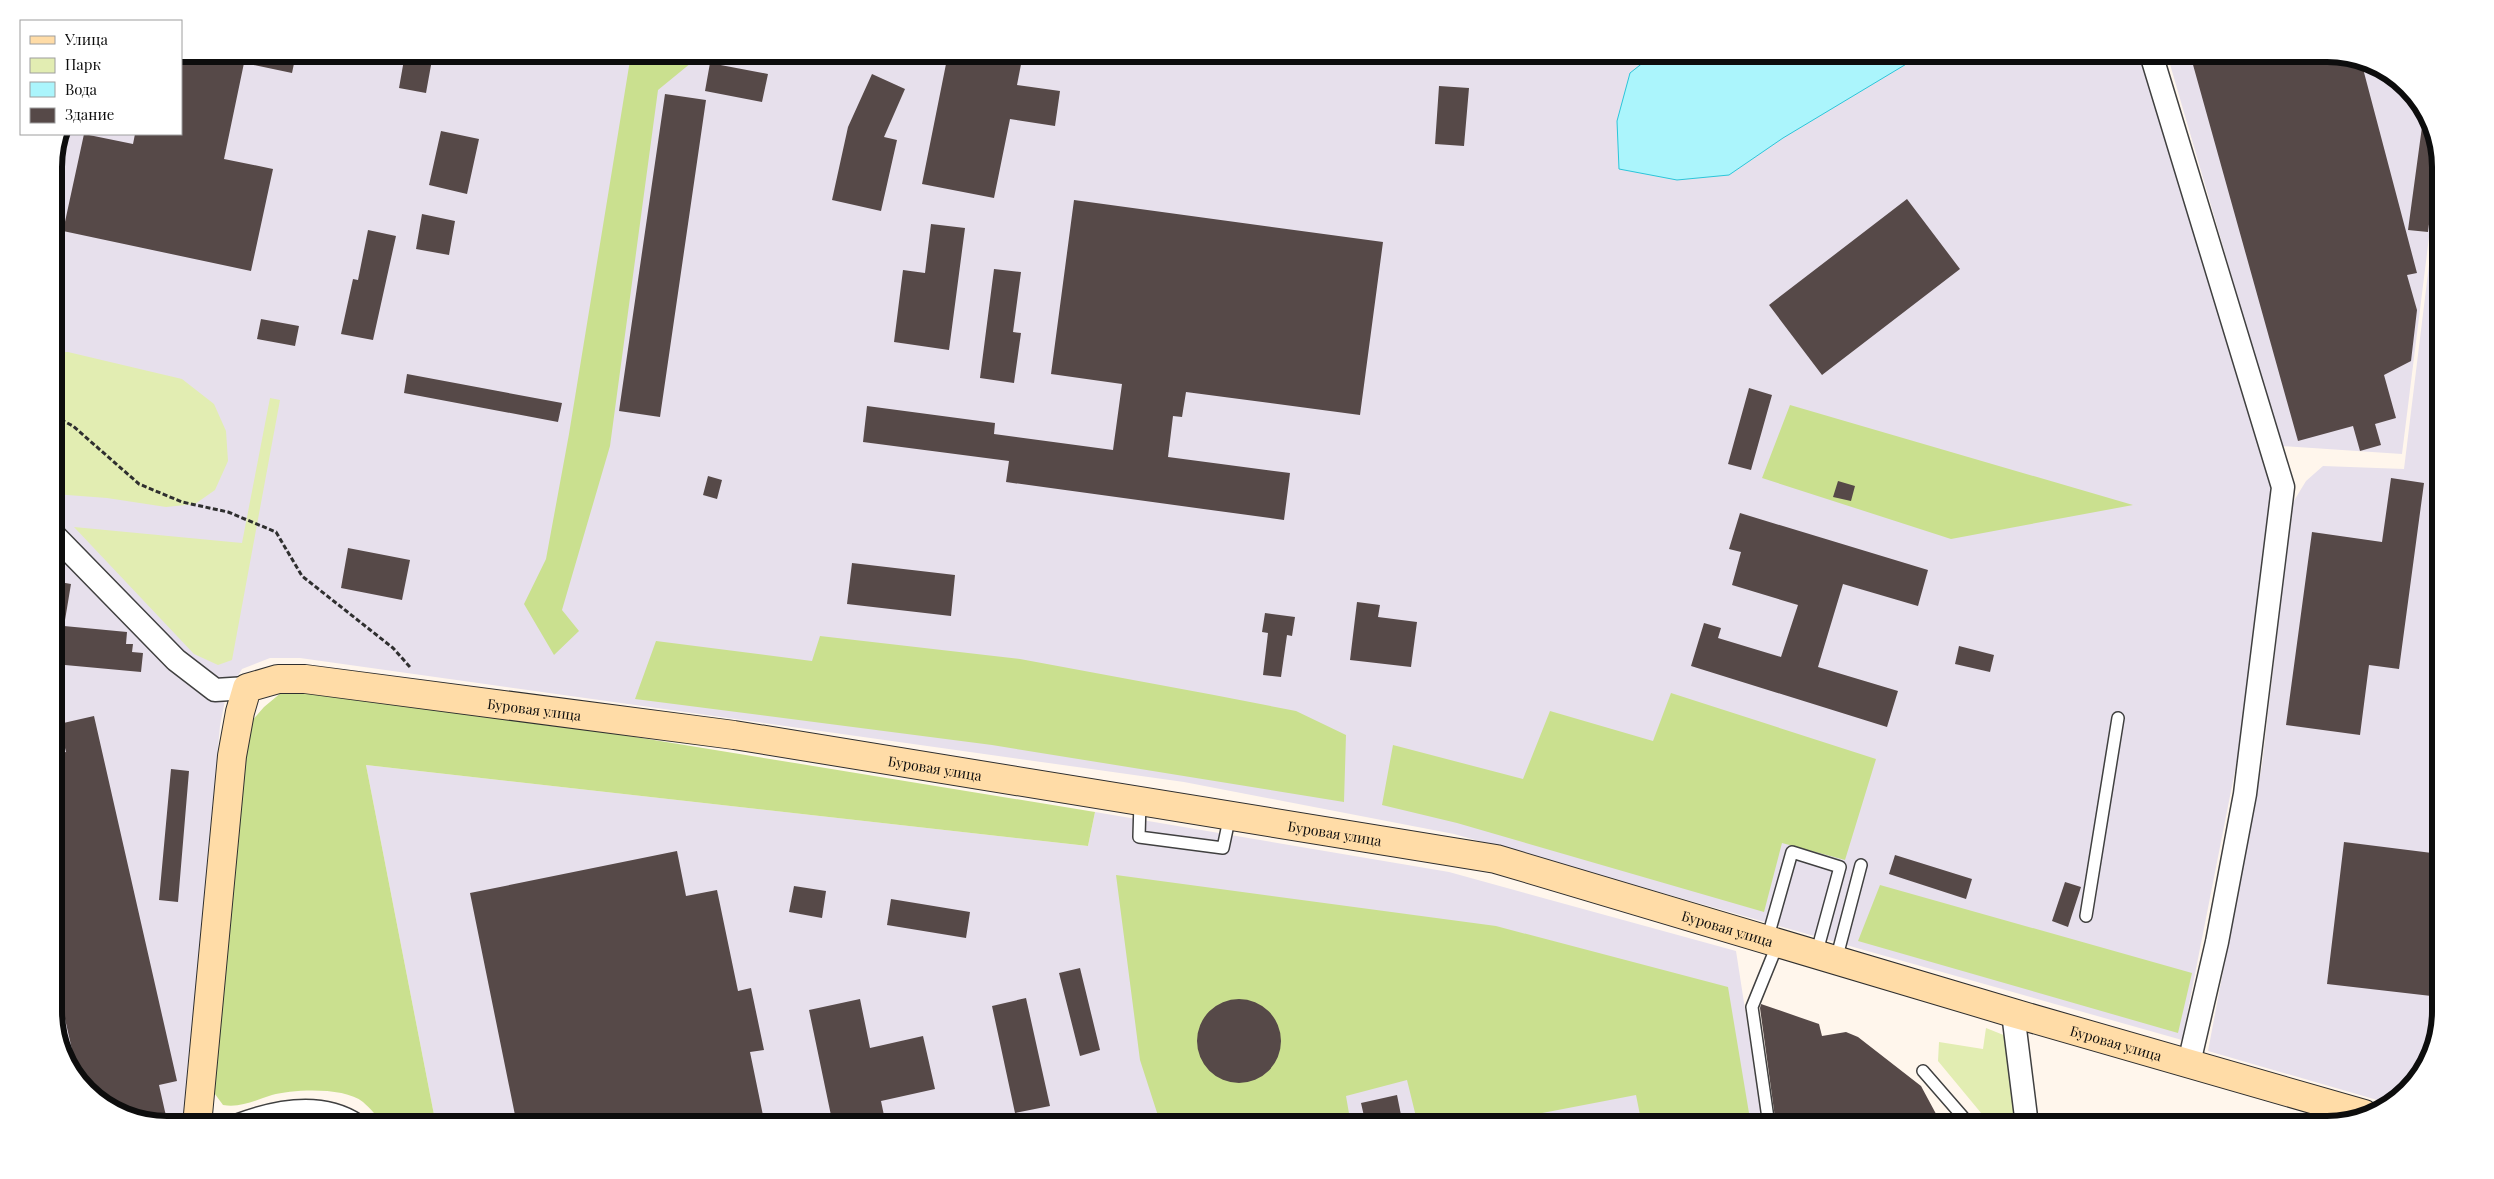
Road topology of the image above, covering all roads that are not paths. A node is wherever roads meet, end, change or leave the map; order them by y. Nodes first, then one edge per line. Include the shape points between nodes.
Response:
1 (2153, 62) edge
2 (63, 544) edge
3 (248, 688) junction
4 (2118, 718) dead end
5 (1140, 801) junction
6 (1230, 815) junction
7 (1861, 865) dead end
8 (2086, 916) dead end
9 (1773, 942) junction
10 (1826, 958) junction
11 (2013, 1014) junction
12 (2189, 1063) junction
13 (1923, 1071) dead end
14 (2357, 1112) edge
15 (197, 1116) edge
16 (267, 1116) edge
17 (337, 1116) edge
18 (1767, 1116) edge
19 (1962, 1116) edge
20 (2026, 1116) edge

1 - 12 street via 2283,487 2245,794 2217,942
2 - 3 street via 184,666 215,690
3 - 5 main road, Буровая улица via 278,679 358,685 734,735
3 - 15 main road via 232,756
4 - 8 lane
5 - 6 main road, Буровая улица
5 - 6 lane via 1139,837 1222,848
6 - 9 main road, Буровая улица via 1496,859
7 - 10 lane
9 - 10 main road, Буровая улица
9 - 10 lane via 1792,852 1840,867
9 - 18 lane via 1752,1008
10 - 11 main road, Буровая улица
11 - 12 main road, Буровая улица
11 - 20 street
12 - 14 main road, Буровая улица
13 - 19 lane
16 - 17 street via 283,1111

